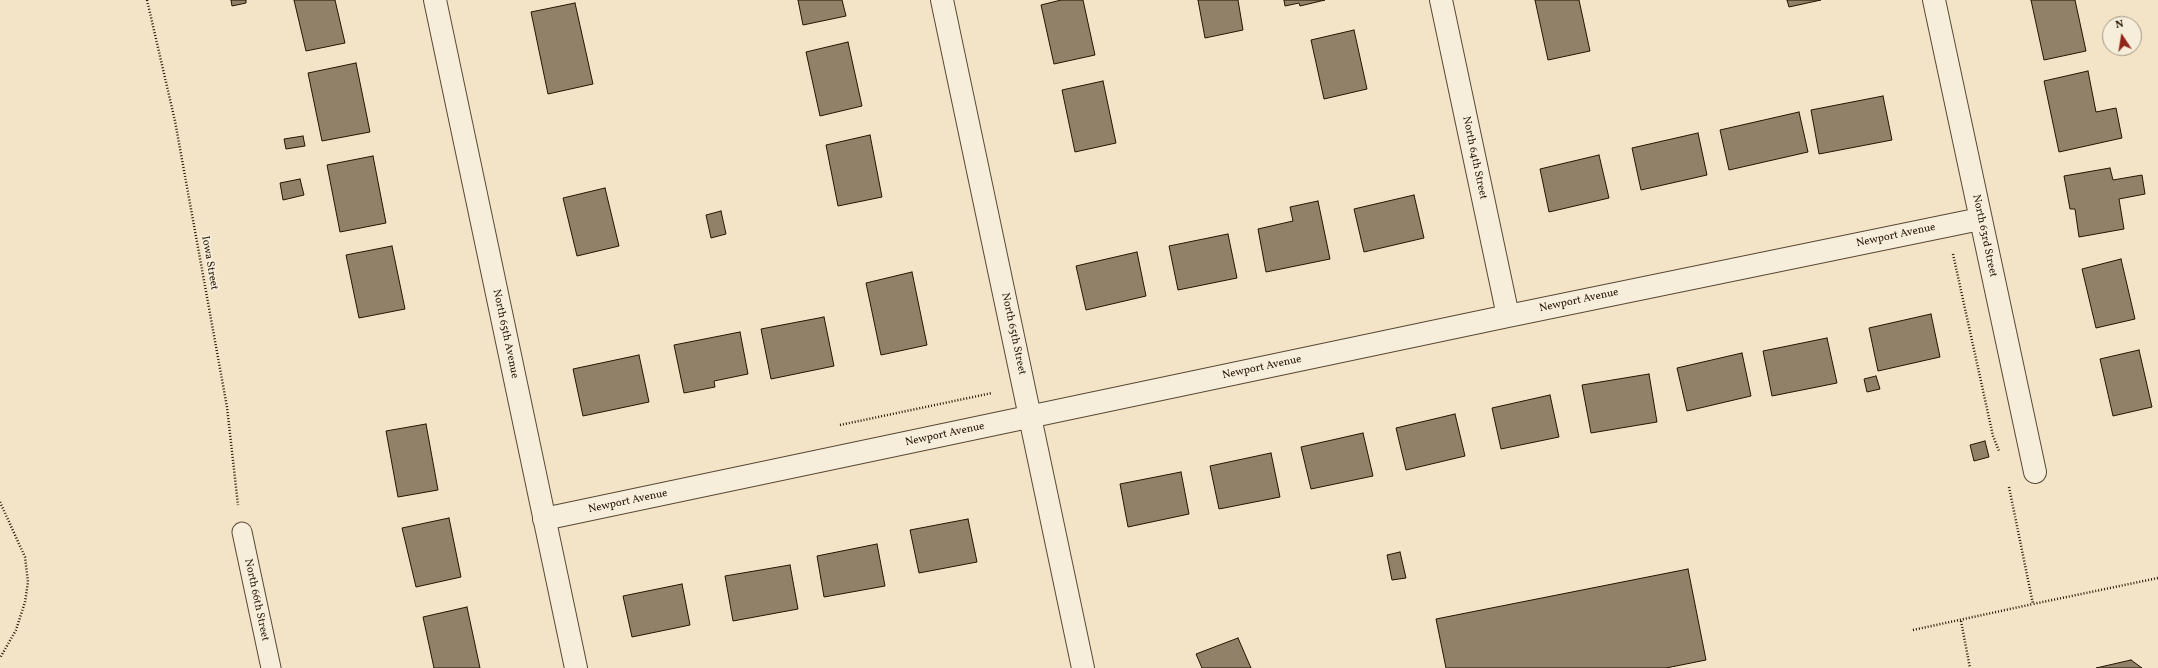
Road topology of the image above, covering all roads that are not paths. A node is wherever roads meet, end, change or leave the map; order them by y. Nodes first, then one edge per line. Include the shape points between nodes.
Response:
1 (435, 0) edge
2 (942, 0) edge
3 (1441, 0) edge
4 (1934, 0) edge
5 (1980, 219) junction
6 (1508, 316) junction
7 (1031, 418) junction
8 (2035, 472) dead end
9 (544, 519) junction
10 (242, 532) road end
11 (271, 668) edge
12 (576, 668) edge
13 (1083, 668) edge

1 - 9 street, North 65th Avenue
2 - 7 street, North 65th Street
3 - 6 street, North 64th Street
4 - 5 street, North 63rd Street
5 - 6 street, Newport Avenue
5 - 8 street, North 63rd Street
6 - 7 street, Newport Avenue
7 - 9 street, Newport Avenue
7 - 13 street, North 65th Street
9 - 12 street, North 65th Avenue
10 - 11 lane, North 66th Street

